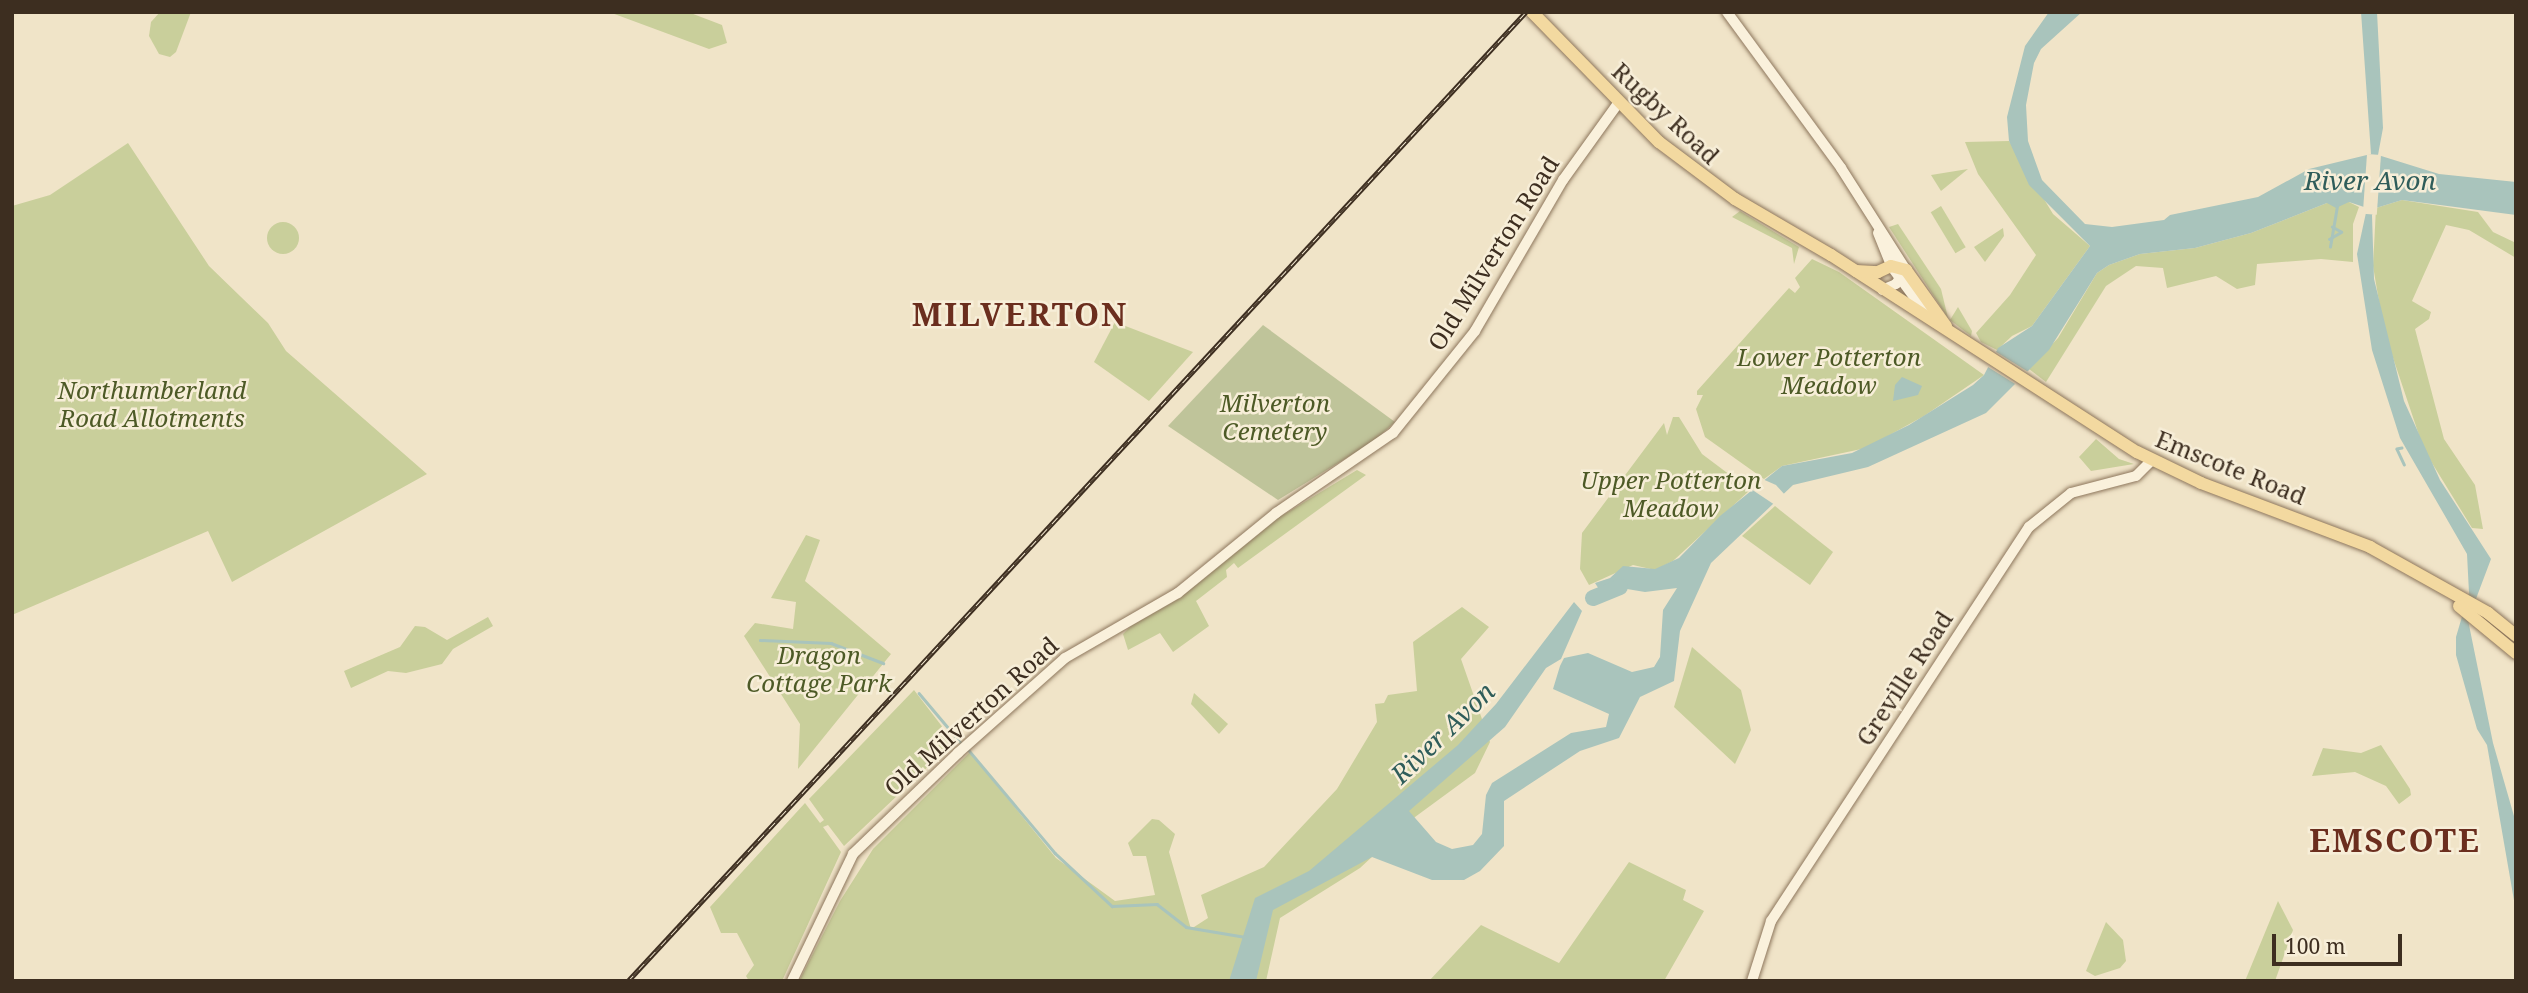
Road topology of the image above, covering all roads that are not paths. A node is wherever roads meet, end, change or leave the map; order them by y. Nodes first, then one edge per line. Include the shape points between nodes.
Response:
1 (1532, 12) edge
2 (1727, 12) edge
3 (1619, 103) junction
4 (1876, 227) junction
5 (1891, 266) junction
6 (1855, 271) junction
7 (1903, 275) junction
8 (1882, 290) junction
9 (1946, 329) junction
10 (1977, 349) joint
11 (2152, 460) junction
12 (2472, 610) junction
13 (2516, 636) edge
14 (2516, 653) edge
15 (792, 981) edge
16 (1752, 981) edge

1 - 3 main road, Rugby Road
2 - 4 main road via 1842,167
3 - 6 main road, Rugby Road via 1696,172
3 - 15 street, Old Milverton Road via 1563,180 1475,331 1387,439 1276,513 1178,593 1065,657 958,752 853,854
4 - 5 main road
4 - 7 main road
5 - 6 main road via 1878,272
5 - 7 main road
6 - 8 main road, Rugby Road
7 - 8 main road
7 - 9 main road
8 - 9 main road, Rugby Road
9 - 10 main road, Rugby Road
10 - 11 main road, Emscote Road
11 - 12 main road, Emscote Road via 2357,540
11 - 16 street, Greville Road via 2136,477 2099,482 2071,493 2029,527 1777,912 1759,947
12 - 13 main road, Emscote Road
12 - 14 main road, Emscote Road

